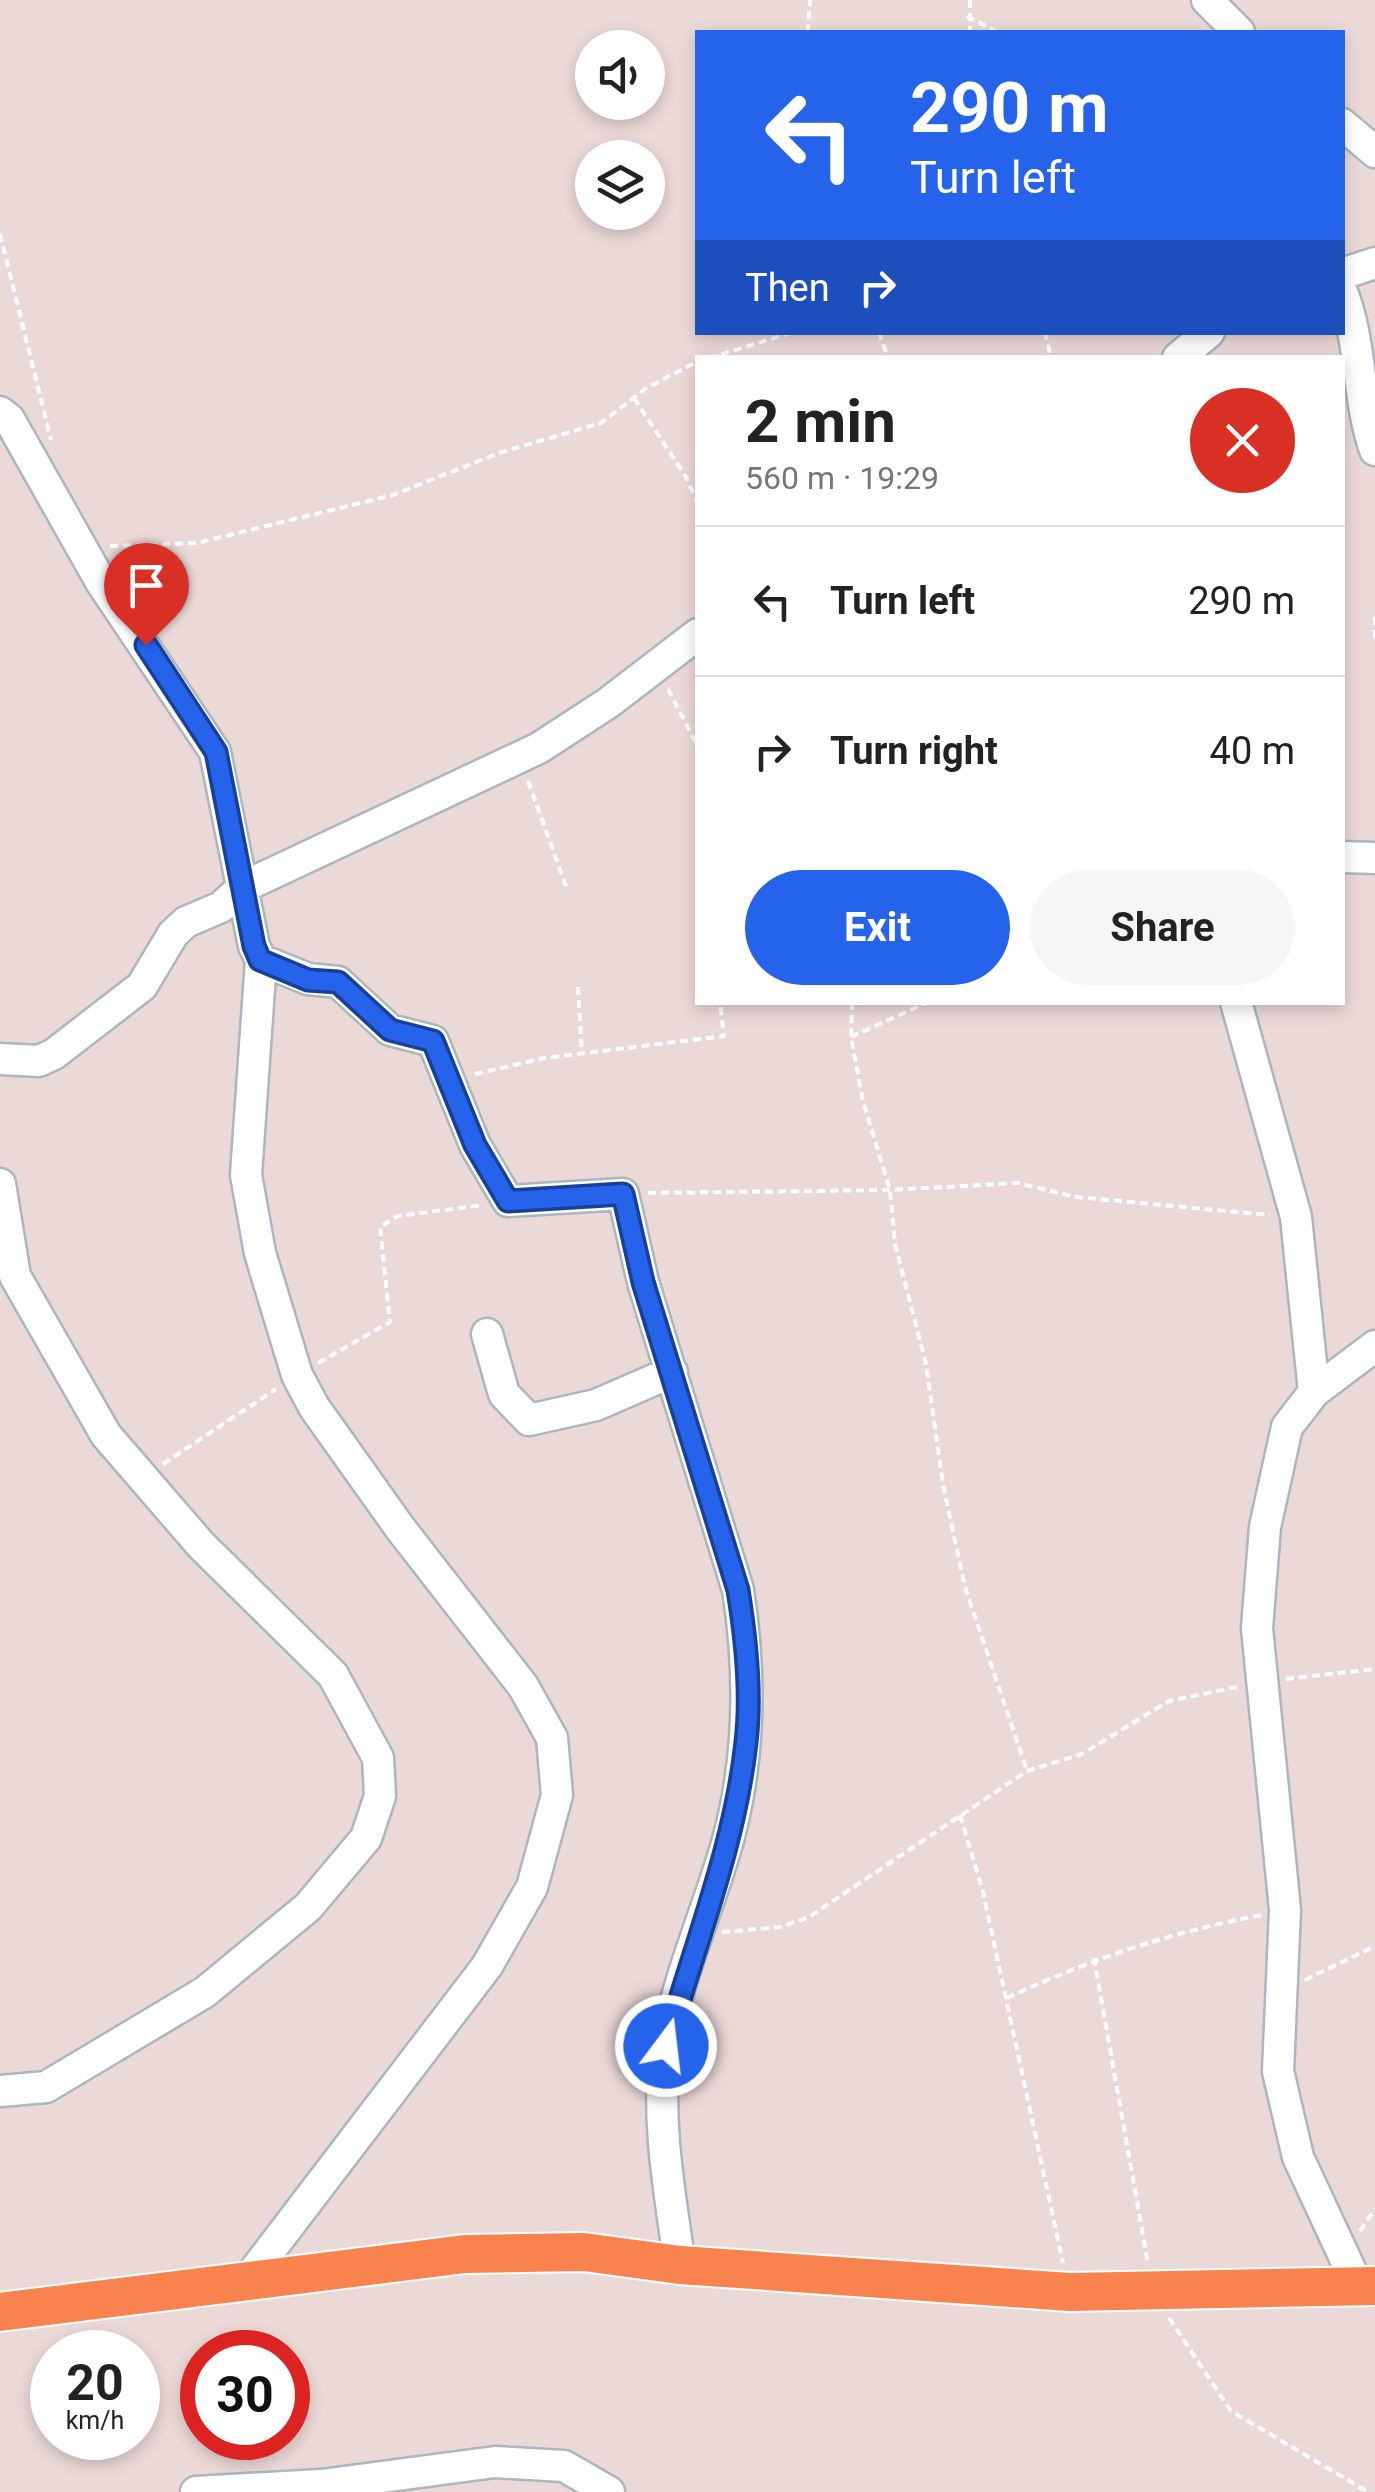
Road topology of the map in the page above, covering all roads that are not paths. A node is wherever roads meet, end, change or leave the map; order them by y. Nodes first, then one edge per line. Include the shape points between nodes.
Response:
1 (1208, 0) edge
2 (1237, 30) edge
3 (1345, 127) edge
4 (1375, 152) edge
5 (1375, 263) edge
6 (1345, 273) edge
7 (1345, 300) edge
8 (1205, 335) edge
9 (1182, 355) edge
10 (0, 412) edge
11 (1375, 450) edge
12 (695, 636) edge
13 (1345, 857) edge
14 (1375, 858) edge
15 (243, 887) junction
16 (260, 960) junction
17 (1237, 1005) edge
18 (0, 1059) edge
19 (0, 1184) edge
20 (487, 1334) dead end
21 (1375, 1346) edge
22 (672, 1372) junction
23 (1314, 1392) junction
24 (0, 2090) edge
25 (680, 2265) junction
26 (245, 2282) junction
27 (1366, 2285) edge
28 (0, 2312) edge
29 (196, 2492) edge
30 (609, 2492) edge

1 - 2 street
3 - 4 street
5 - 6 street
7 - 11 street
8 - 9 street
10 - 15 street via 216,752
12 - 15 street via 608,703 519,758
13 - 14 street
15 - 16 street
15 - 18 street via 221,907 186,922 142,986 54,1054
16 - 22 street via 308,980 338,982 390,1030 433,1041 475,1145 508,1201 623,1194
16 - 26 street via 246,1175 260,1254 297,1374 400,1528 522,1686 552,1738 557,1795 532,1886 487,1966
17 - 23 street via 1296,1217
19 - 24 street via 16,1276 106,1435 201,1545 333,1675 378,1758 380,1796 366,1838 308,1907 205,1992 46,2087
20 - 22 street via 504,1394 529,1420 596,1405
21 - 23 street
22 - 25 street via 738,1590 747,1642 746,1741 728,1838 666,2046 664,2112
23 - 27 street via 1287,1427 1265,1527 1257,1628 1285,1910 1278,2071 1298,2157
25 - 26 main road via 584,2252 465,2254
25 - 27 main road via 1070,2292
26 - 28 main road
29 - 30 street via 321,2485 495,2462 564,2466

